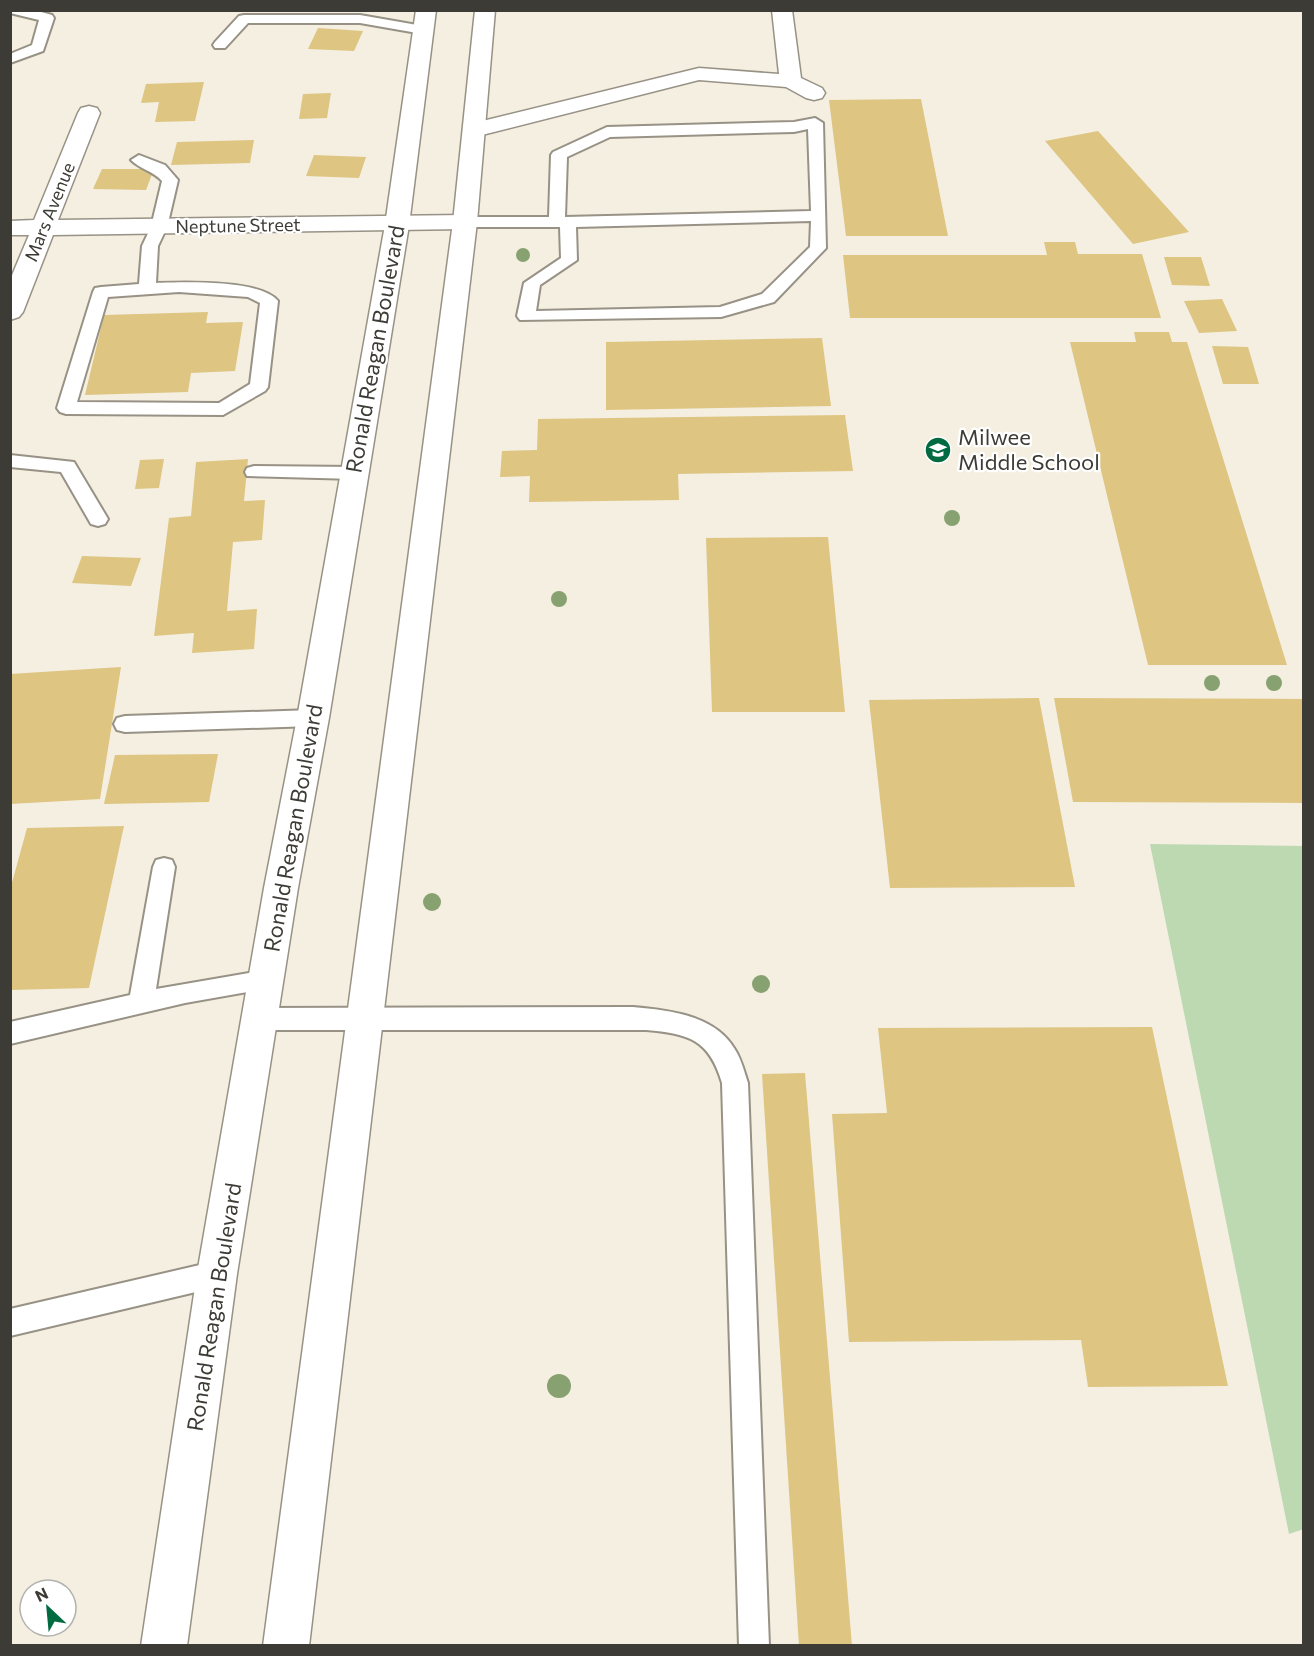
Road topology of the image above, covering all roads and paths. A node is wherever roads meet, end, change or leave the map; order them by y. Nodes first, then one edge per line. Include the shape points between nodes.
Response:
1 (14, 10) edge
2 (485, 10) edge
3 (782, 10) edge
4 (424, 20) edge
5 (220, 45) dead end
6 (10, 59) edge
7 (791, 81) junction
8 (814, 93) dead end
9 (89, 113) dead end
10 (474, 130) junction
11 (139, 160) dead end
12 (819, 216) junction
13 (465, 222) junction
14 (562, 223) junction
15 (397, 225) junction
16 (159, 227) junction
17 (10, 228) edge
18 (44, 228) junction
19 (147, 289) junction
20 (10, 312) edge
21 (10, 461) edge
22 (254, 472) dead end
23 (355, 473) junction
24 (98, 519) dead end
25 (314, 718) junction
26 (125, 724) dead end
27 (164, 867) dead end
28 (266, 980) junction
29 (141, 1004) junction
30 (259, 1019) junction
31 (365, 1020) junction
32 (10, 1034) edge
33 (217, 1274) junction
34 (10, 1323) edge
35 (164, 1646) edge
36 (286, 1646) edge
37 (754, 1646) edge

1 - 6 lane via 47,18 38,48
2 - 10 main road
3 - 7 main road
4 - 5 lane via 244,19
4 - 15 main road, Ronald Reagan Boulevard
7 - 8 main road
7 - 10 main road via 699,74
9 - 18 main road, Mars Avenue
10 - 13 main road
11 - 16 lane via 159,168 170,180
12 - 14 lane
12 - 14 lane via 815,123 794,127 607,132 559,155
12 - 14 lane via 818,248 768,298 721,312 526,316 532,283 569,260
13 - 14 lane
13 - 15 main road, Neptune Street
13 - 31 main road
15 - 16 main road, Neptune Street
15 - 23 main road, Ronald Reagan Boulevard
16 - 18 main road, Neptune Street
16 - 19 lane via 150,246
17 - 18 main road, Neptune Street
18 - 20 main road, Mars Avenue
19 - 19 lane via 252,292 269,301 259,387 224,409 66,408 100,292
21 - 24 lane via 67,466
22 - 23 lane
23 - 25 main road, Ronald Reagan Boulevard
25 - 26 lane
25 - 28 main road, Ronald Reagan Boulevard
27 - 29 lane
28 - 29 lane
28 - 30 main road, Ronald Reagan Boulevard
29 - 32 lane
30 - 31 lane
30 - 33 main road, Ronald Reagan Boulevard
31 - 36 main road
31 - 37 lane via 664,1019 710,1038 726,1056 735,1083
33 - 34 lane
33 - 35 main road, Ronald Reagan Boulevard

